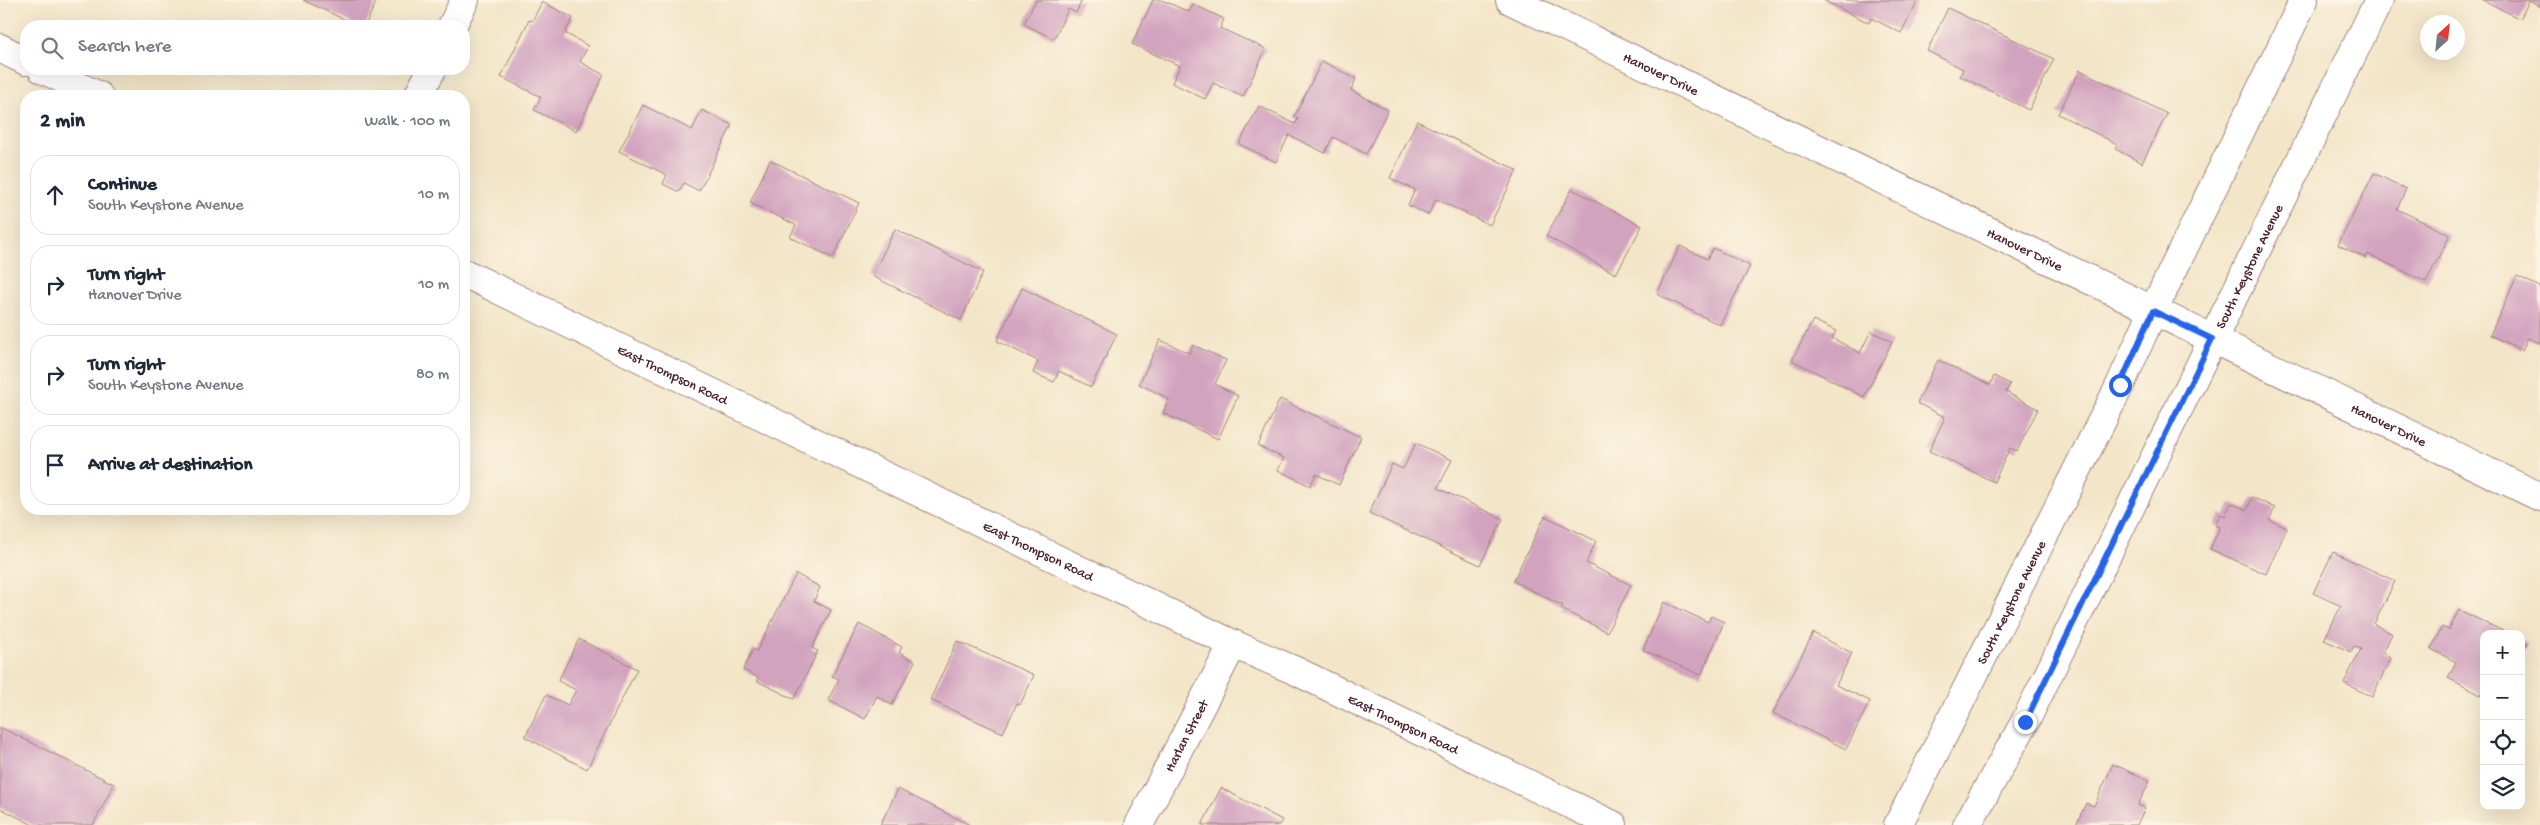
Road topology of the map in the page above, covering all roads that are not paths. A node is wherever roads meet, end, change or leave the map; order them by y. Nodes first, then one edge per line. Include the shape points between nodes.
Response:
1 (465, 0) edge
2 (1510, 0) edge
3 (2304, 0) edge
4 (2379, 0) edge
5 (455, 20) edge
6 (0, 48) edge
7 (20, 58) edge
8 (55, 75) edge
9 (429, 75) edge
10 (86, 90) edge
11 (421, 90) edge
12 (470, 276) edge
13 (2153, 311) junction
14 (2212, 339) junction
15 (2540, 497) edge
16 (1232, 644) junction
17 (1139, 825) edge
18 (1613, 825) edge
19 (1898, 825) edge
20 (1967, 825) edge

1 - 5 main road
2 - 13 main road, Hanover Drive
3 - 13 main road, South Keystone Avenue
4 - 14 main road, South Keystone Avenue
6 - 7 main road
8 - 10 main road
9 - 11 main road
12 - 16 main road, East Thompson Road
13 - 14 main road, Hanover Drive
13 - 19 main road, South Keystone Avenue via 2120,385
14 - 15 main road, Hanover Drive
14 - 20 main road, South Keystone Avenue via 2025,722
16 - 17 main road, Harlan Street
16 - 18 main road, East Thompson Road via 1296,671

